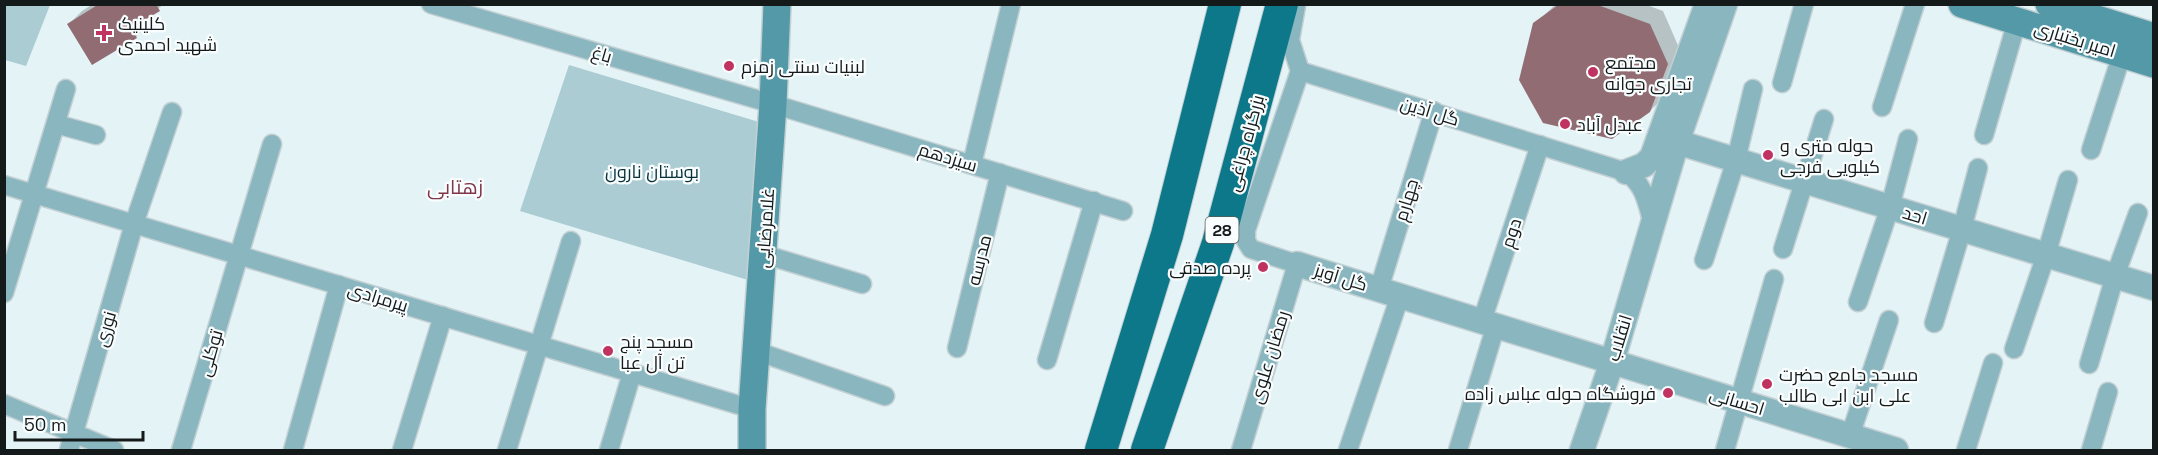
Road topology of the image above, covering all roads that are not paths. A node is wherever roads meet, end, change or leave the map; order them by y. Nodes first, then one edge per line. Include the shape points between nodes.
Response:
1 (431, 4) edge
2 (777, 4) edge
3 (1011, 4) edge
4 (1225, 4) edge
5 (1282, 4) edge
6 (1296, 4) edge
7 (1707, 4) edge
8 (1725, 4) edge
9 (1804, 4) edge
10 (1915, 4) edge
11 (1962, 4) edge
12 (2035, 14) edge
13 (2154, 37) edge
14 (2122, 54) junction
15 (2154, 64) edge
16 (1300, 71) junction
17 (1782, 83) dead end
18 (66, 89) dead end
19 (1753, 89) dead end
20 (773, 104) junction
21 (1882, 107) dead end
22 (1434, 111) junction
23 (172, 112) dead end
24 (1824, 119) dead end
25 (56, 124) junction
26 (96, 135) dead end
27 (1984, 135) dead end
28 (1908, 139) dead end
29 (1677, 141) junction
30 (272, 144) dead end
31 (1540, 145) junction
32 (2091, 150) dead end
33 (1736, 160) junction
34 (972, 164) junction
35 (1978, 168) dead end
36 (1626, 172) junction
37 (1000, 173) junction
38 (2068, 180) dead end
39 (1805, 182) junction
40 (4, 185) edge
41 (35, 194) junction
42 (1094, 201) junction
43 (1890, 207) junction
44 (1123, 211) dead end
45 (2138, 213) dead end
46 (134, 224) junction
47 (1653, 224) junction
48 (1962, 229) junction
49 (571, 242) dead end
50 (1784, 249) dead end
51 (763, 254) junction
52 (238, 255) junction
53 (2046, 255) junction
54 (1704, 260) dead end
55 (1297, 264) junction
56 (2115, 276) junction
57 (1774, 279) dead end
58 (862, 284) dead end
59 (339, 285) junction
60 (2154, 288) edge
61 (1390, 292) junction
62 (4, 293) edge
63 (1858, 302) dead end
64 (443, 316) junction
65 (1889, 320) dead end
66 (1489, 323) junction
67 (1934, 323) dead end
68 (540, 345) junction
69 (957, 348) dead end
70 (2014, 349) dead end
71 (756, 351) junction
72 (1047, 360) dead end
73 (1612, 362) junction
74 (1994, 363) dead end
75 (2090, 364) dead end
76 (632, 373) junction
77 (2108, 392) dead end
78 (885, 396) dead end
79 (1740, 402) junction
80 (4, 404) edge
81 (752, 409) junction
82 (1852, 441) edge
83 (72, 442) edge
84 (114, 450) edge
85 (181, 450) edge
86 (293, 450) edge
87 (402, 450) edge
88 (507, 450) edge
89 (609, 450) edge
90 (752, 450) edge
91 (1101, 450) edge
92 (1147, 450) edge
93 (1241, 450) edge
94 (1348, 450) edge
95 (1458, 450) edge
96 (1582, 450) edge
97 (1725, 450) edge
98 (1896, 450) edge
99 (1966, 450) edge
100 (2091, 450) edge

1 - 20 street, باغ
2 - 20 main road, غلامرضایی
3 - 34 street
4 - 91 highway via 1167,236
5 - 92 highway, بزرگراه چراغی / 28 via 1218,243
6 - 16 street via 1290,40
7 - 36 street via 1652,157
8 - 29 street, انقلاب
9 - 17 street
10 - 21 street
11 - 12 main road, امیر بختیاری
12 - 13 main road, امیر بختیاری
12 - 14 main road, امیر بختیاری
12 - 27 street
14 - 15 main road, امیر بختیاری
14 - 32 street
16 - 22 street, گل آذین
16 - 55 street, گل آویز via 1245,241 1251,249
18 - 25 street
19 - 33 street
20 - 34 street, سیزدهم
20 - 51 main road, غلامرضایی
22 - 31 street, گل آذین
22 - 61 street, چهارم
23 - 46 street, نوری
24 - 39 street
25 - 26 street
25 - 41 street
28 - 43 street
29 - 33 street, احد
29 - 47 street, انقلاب
30 - 52 street, توکلی
31 - 36 street, گل آذین
31 - 66 street, دوم
33 - 39 street, احد
33 - 54 street
34 - 37 street, سیزدهم
35 - 48 street
36 - 47 street via 1642,188
37 - 42 street, سیزدهم
37 - 69 street, مدرسه
38 - 53 street
39 - 43 street, احد
39 - 50 street
40 - 41 street, پیرمرادی
41 - 46 street, پیرمرادی
41 - 62 street
42 - 44 street, سیزدهم
42 - 72 street
43 - 48 street, احد
43 - 63 street
45 - 56 street
46 - 52 street, پیرمرادی
46 - 83 street, نوری
47 - 73 street, انقلاب
48 - 53 street, احد
48 - 67 street
49 - 68 street
51 - 58 street
51 - 71 main road, غلامرضایی
52 - 59 street, پیرمرادی
52 - 85 street, توکلی
53 - 56 street, احد
53 - 70 street
55 - 61 street, گل آویز
55 - 93 street, رمضان علوی
56 - 60 street, احد
56 - 75 street
57 - 79 street
59 - 64 street, پیرمرادی
59 - 86 street
61 - 66 street, گل آویز
61 - 94 street, چهارم
64 - 68 street, پیرمرادی
64 - 87 street
65 - 82 street
66 - 73 street, گل آویز
66 - 95 street, دوم
68 - 76 street, پیرمرادی
68 - 88 street
71 - 78 street
71 - 81 main road, غلامرضایی
73 - 79 street, احسانی
73 - 96 street, انقلاب
74 - 99 street
76 - 81 street, پیرمرادی
76 - 89 street
77 - 100 street
79 - 82 street, احسانی
79 - 97 street
80 - 83 street
81 - 90 main road, غلامرضایی
82 - 98 street, احسانی
83 - 84 street

